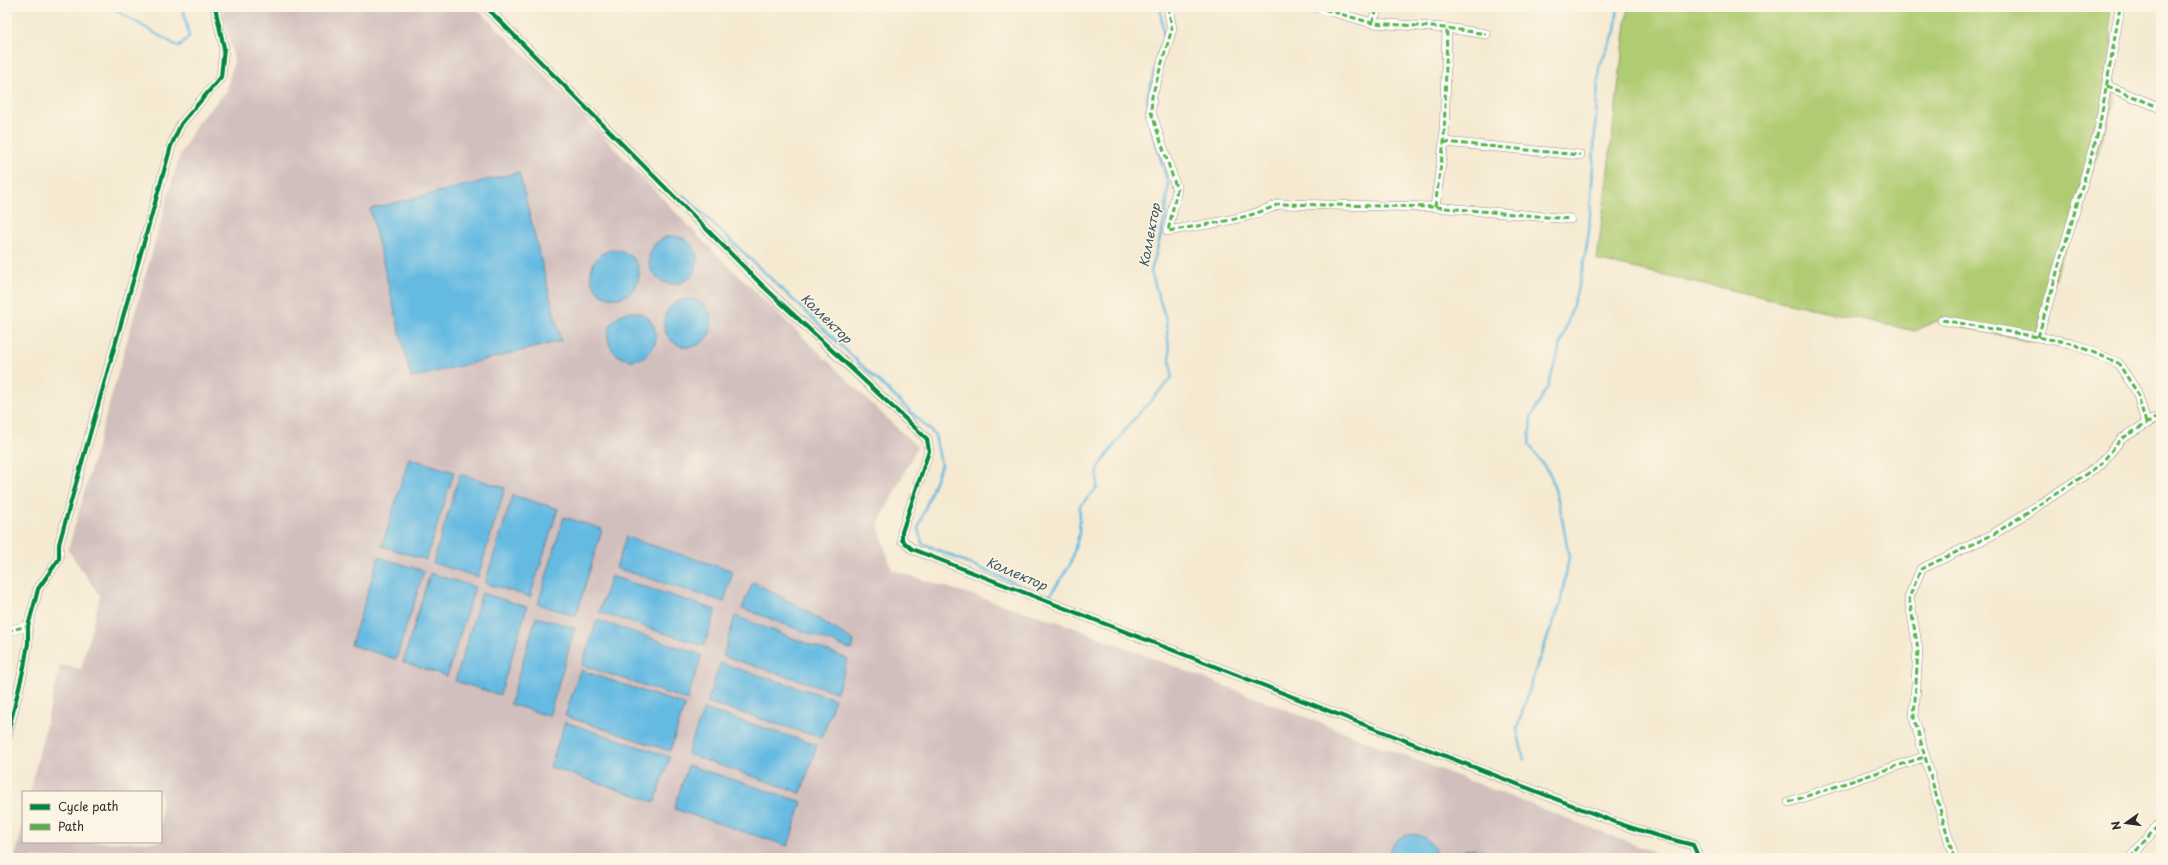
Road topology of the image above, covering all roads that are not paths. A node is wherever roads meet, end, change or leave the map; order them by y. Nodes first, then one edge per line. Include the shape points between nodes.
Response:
1 (9, 7) edge
2 (215, 7) edge
3 (486, 7) edge
4 (1168, 7) edge
5 (1316, 7) edge
6 (1378, 7) edge
7 (2120, 7) edge
8 (7, 11) edge
9 (1372, 24) junction
10 (1447, 28) junction
11 (1486, 34) dead end
12 (2107, 86) junction
13 (2161, 108) edge
14 (1444, 142) junction
15 (1580, 155) dead end
16 (1435, 207) junction
17 (1570, 220) dead end
18 (1942, 320) dead end
19 (2038, 337) junction
20 (2161, 415) edge
21 (2146, 423) junction
22 (28, 626) junction
23 (7, 631) edge
24 (7, 737) edge
25 (1924, 757) junction
26 (1789, 802) dead end
27 (2161, 822) edge
28 (1699, 858) edge
29 (1954, 858) edge
30 (2130, 858) edge

1 - 8 street
2 - 22 street via 224,48 221,77 181,124 171,146 59,544 59,559 38,589
3 - 28 street via 764,287 927,439 930,451 902,532 902,540 912,549 1623,825 1693,844
4 - 16 street via 1172,29 1152,96 1151,112 1177,190 1168,231 1238,219 1279,204
5 - 9 street
6 - 9 street
7 - 12 street
9 - 10 street
10 - 11 street
10 - 14 street
12 - 13 street
12 - 19 street via 2100,130
14 - 15 street
14 - 16 street
16 - 17 street
18 - 19 street
19 - 21 street via 2071,344 2118,363 2137,392
20 - 21 street
21 - 25 street via 2121,439 2094,470 1994,534 1921,569 1909,598 1918,649 1914,718
22 - 23 street
22 - 24 street via 24,667
25 - 26 street
25 - 29 street
27 - 30 street

